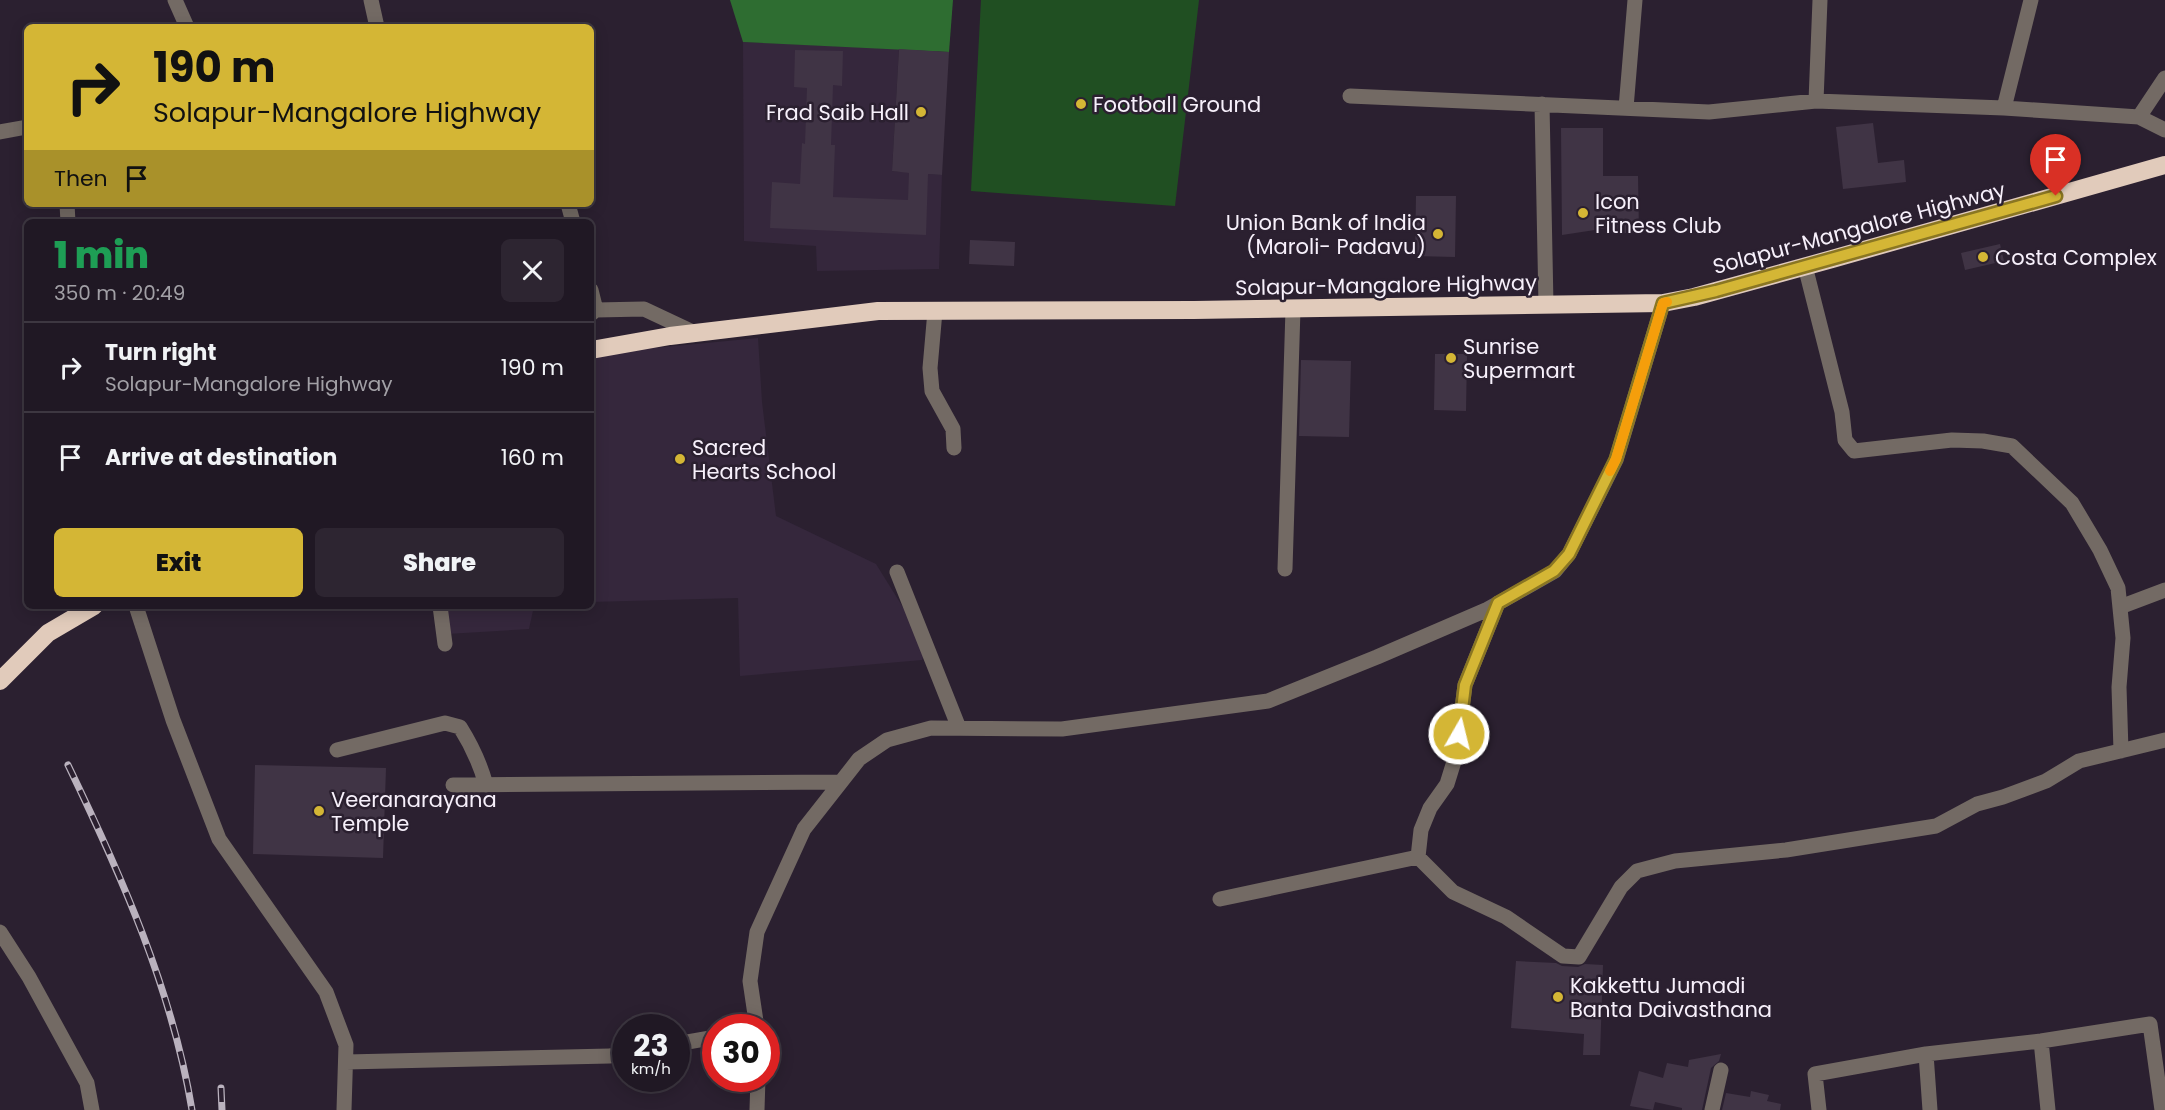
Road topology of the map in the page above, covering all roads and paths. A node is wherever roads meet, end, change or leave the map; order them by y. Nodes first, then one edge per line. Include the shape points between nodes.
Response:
1 (175, 0) edge
2 (371, 0) edge
3 (1635, 0) edge
4 (1820, 0) edge
5 (2031, 0) edge
6 (186, 24) edge
7 (376, 24) edge
8 (2165, 78) edge
9 (1350, 96) dead end
10 (1816, 100) junction
11 (1542, 104) junction
12 (1626, 108) junction
13 (2004, 108) junction
14 (2139, 117) junction
15 (24, 128) edge
16 (2165, 130) edge
17 (0, 132) edge
18 (2165, 165) edge
19 (1805, 266) junction
20 (1663, 303) junction
21 (1546, 305) junction
22 (1293, 309) junction
23 (935, 311) junction
24 (594, 312) edge
25 (695, 333) junction
26 (594, 350) edge
27 (954, 448) dead end
28 (1285, 569) dead end
29 (897, 572) dead end
30 (2165, 590) edge
31 (1498, 603) junction
32 (2120, 607) junction
33 (89, 609) edge
34 (137, 609) edge
35 (440, 609) edge
36 (445, 644) dead end
37 (0, 681) edge
38 (959, 728) junction
39 (2165, 740) edge
40 (337, 750) dead end
41 (2121, 751) junction
42 (841, 782) junction
43 (453, 785) dead end
44 (486, 785) junction
45 (1418, 857) junction
46 (1220, 899) dead end
47 (0, 932) edge
48 (755, 1014) edge
49 (2041, 1041) junction
50 (1926, 1054) junction
51 (612, 1056) edge
52 (346, 1062) junction
53 (1721, 1070) dead end
54 (758, 1092) edge
55 (2162, 1100) edge
56 (92, 1110) edge
57 (344, 1110) edge
58 (757, 1110) edge
59 (1712, 1110) edge
60 (1819, 1110) edge
61 (1929, 1110) edge
62 (2048, 1110) edge

1 - 6 street
2 - 7 street
3 - 12 street
4 - 10 street
5 - 13 street
8 - 14 street
9 - 11 street
10 - 12 street via 1709,112
10 - 13 street
11 - 12 street
11 - 21 street
13 - 14 street
14 - 16 street
15 - 17 street
18 - 19 highway, Solapur-Mangalore Highway
19 - 20 highway, Solapur-Mangalore Highway
19 - 32 street via 1842,412 1845,440 1854,451 1952,440 2012,447 2072,503 2118,588
20 - 21 highway, Solapur-Mangalore Highway
20 - 31 street via 1616,459 1569,554 1554,571
21 - 22 highway, Solapur-Mangalore Highway
22 - 23 highway, Solapur-Mangalore Highway
22 - 28 street
23 - 25 highway, Solapur-Mangalore Highway via 878,311
23 - 27 street via 932,391 953,429
24 - 25 street via 644,309
25 - 26 highway, Solapur-Mangalore Highway
29 - 38 street
30 - 32 street
31 - 38 street via 1268,701 1062,729
31 - 45 street via 1465,685 1456,755 1447,784 1421,830
32 - 41 street
33 - 37 highway via 48,633
34 - 52 street via 173,720 219,839 326,992 346,1045
35 - 36 street
38 - 42 street via 931,728 887,740 859,759
39 - 41 street
40 - 44 street via 445,723 460,727 480,763
41 - 45 street via 2079,761 2046,781 1977,804 1936,826 1786,850 1675,861 1637,872 1621,887 1579,957 1563,956 1506,917 1453,892
42 - 44 street
42 - 48 street via 804,829 757,932 750,981
43 - 44 street
45 - 46 street
47 - 56 street via 87,1083
49 - 50 street
49 - 55 street via 2150,1024
49 - 62 street
50 - 60 street via 1815,1074
50 - 61 street
51 - 52 street
52 - 57 street
53 - 59 street
54 - 58 street

